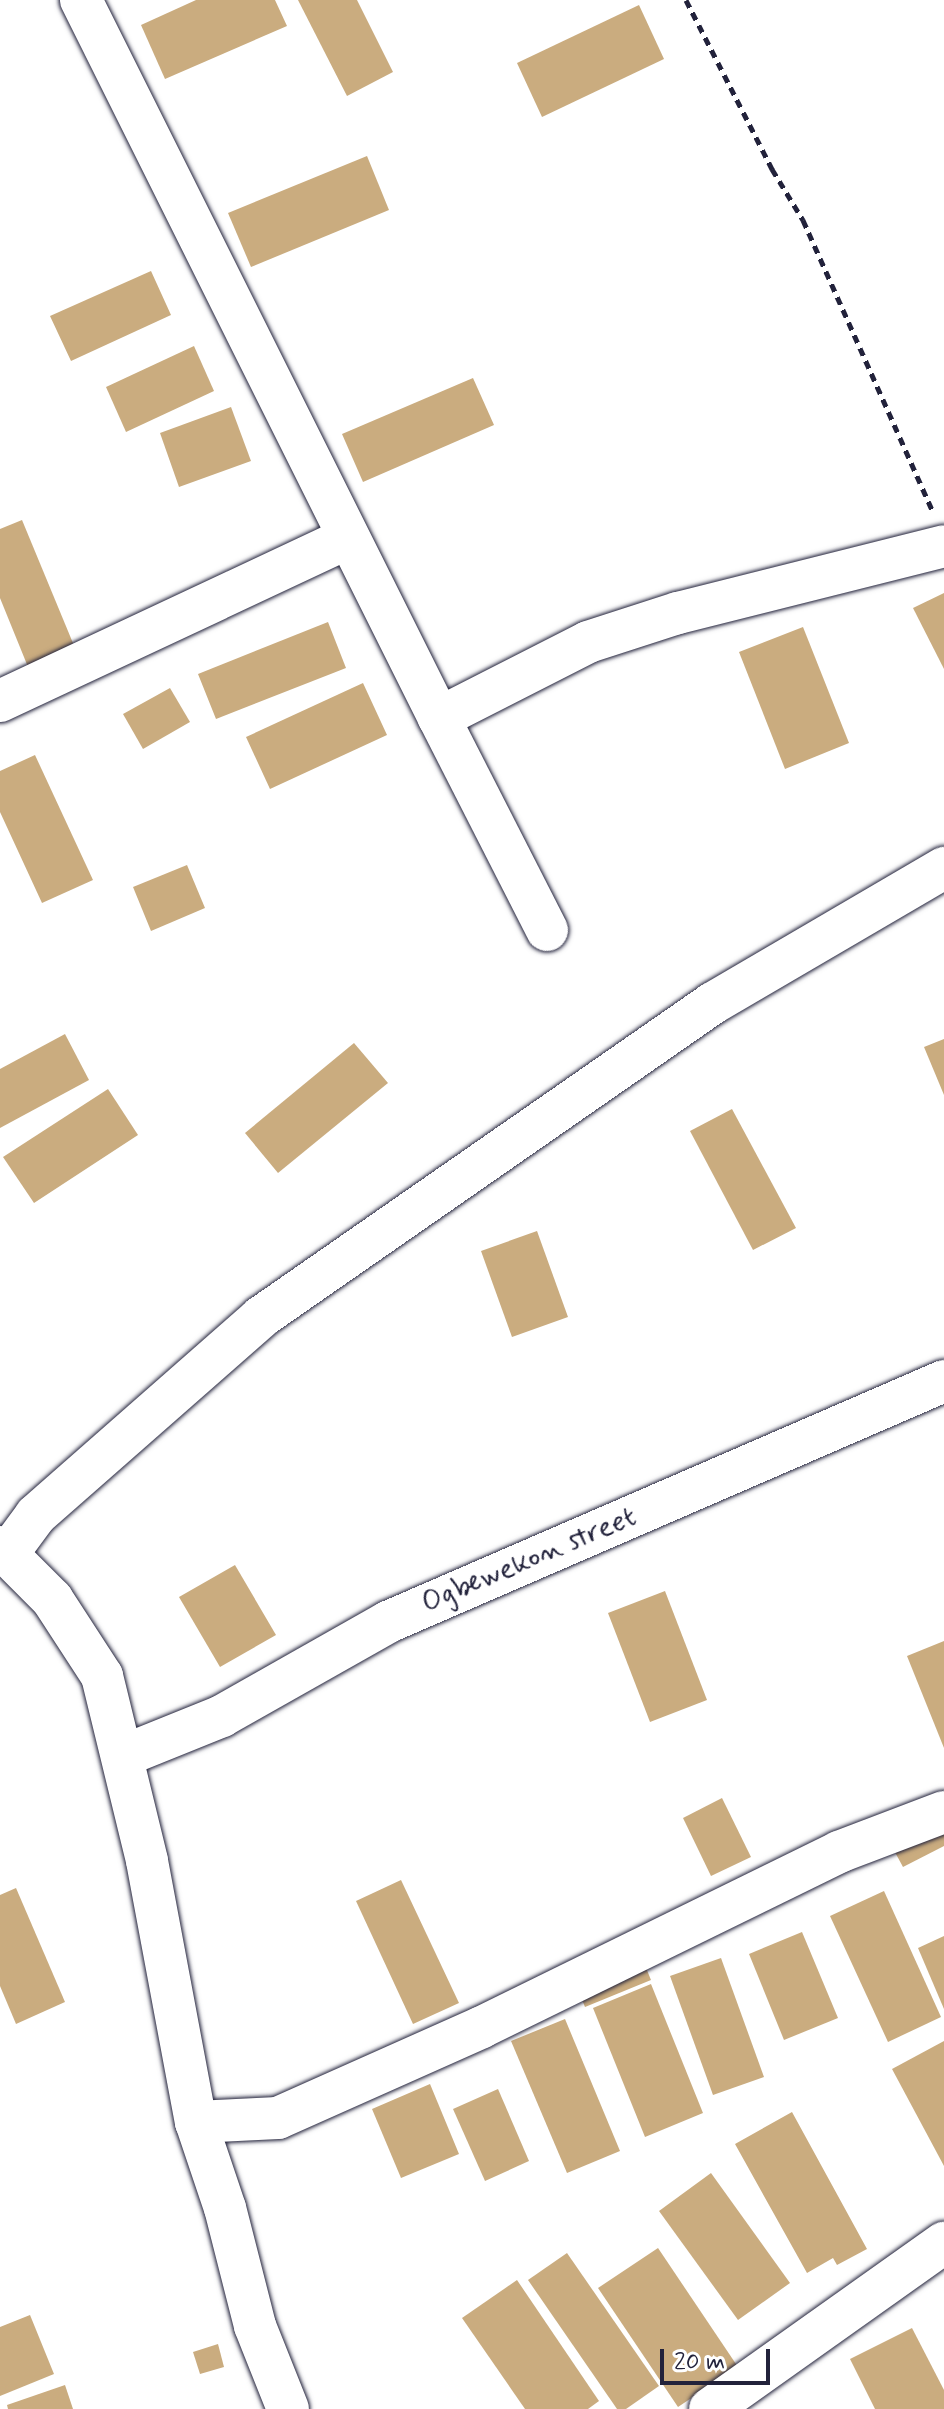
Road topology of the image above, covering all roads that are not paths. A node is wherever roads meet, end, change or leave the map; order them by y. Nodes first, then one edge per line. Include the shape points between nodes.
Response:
1 (81, 0) edge
2 (941, 534) edge
3 (348, 538) junction
4 (0, 701) edge
5 (439, 718) junction
6 (944, 868) edge
7 (547, 930) dead end
8 (944, 1381) edge
9 (4, 1550) edge
10 (123, 1756) junction
11 (944, 1812) edge
12 (196, 2122) junction
13 (944, 2243) edge
14 (288, 2409) edge
15 (710, 2409) edge

1 - 3 street
2 - 5 street via 588,642
3 - 4 street
3 - 5 street
5 - 7 street
6 - 9 street via 713,1003 261,1317 36,1515
8 - 10 street, Ogbewekon street via 388,1622 222,1716
9 - 10 street via 52,1599 102,1676
10 - 12 street
11 - 12 street via 839,1852 482,2027 278,2118
12 - 14 street via 255,2326
13 - 15 street

